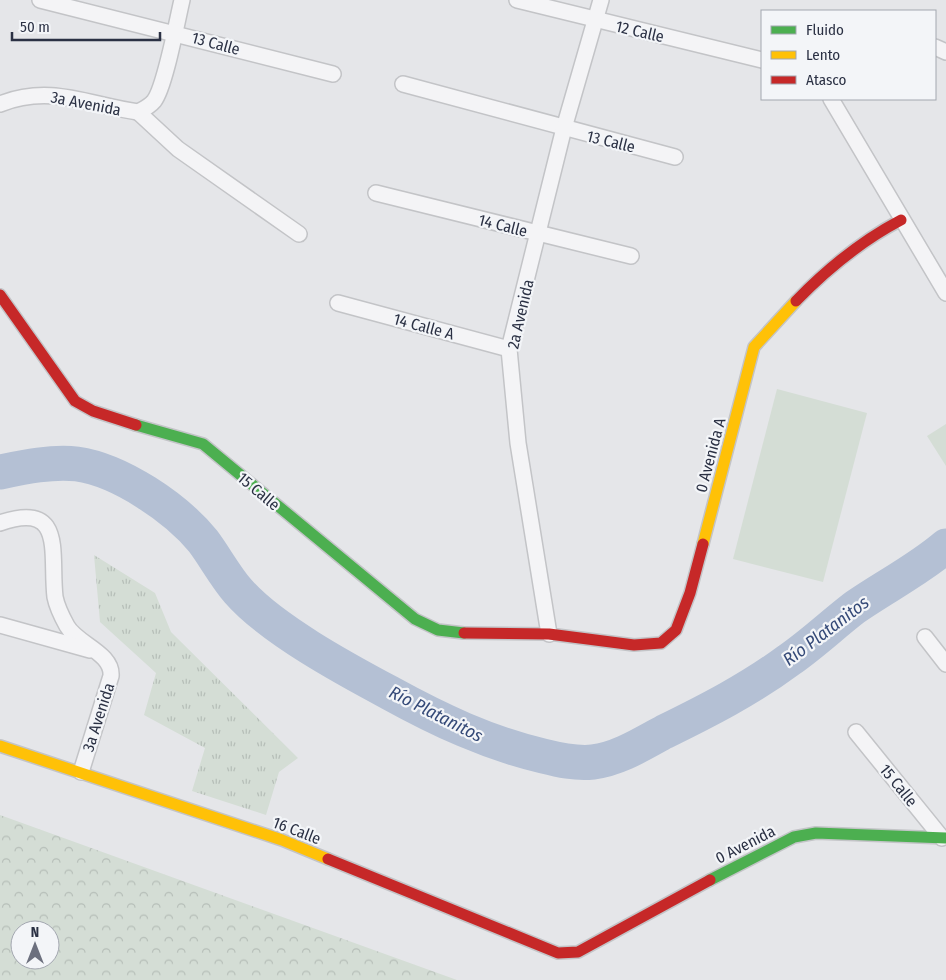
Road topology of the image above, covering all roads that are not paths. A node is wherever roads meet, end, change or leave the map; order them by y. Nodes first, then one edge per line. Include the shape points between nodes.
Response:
1 (40, 0) edge
2 (182, 0) edge
3 (518, 0) edge
4 (601, 0) edge
5 (596, 21) junction
6 (174, 32) junction
7 (761, 60) edge
8 (333, 74) dead end
9 (403, 84) dead end
10 (832, 100) edge
11 (0, 104) edge
12 (138, 112) junction
13 (564, 128) junction
14 (675, 157) dead end
15 (376, 193) dead end
16 (901, 220) junction
17 (299, 234) dead end
18 (539, 234) junction
19 (631, 256) dead end
20 (946, 293) edge
21 (0, 295) edge
22 (338, 303) dead end
23 (510, 349) junction
24 (0, 523) edge
25 (0, 625) edge
26 (549, 634) junction
27 (925, 637) dead end
28 (96, 652) junction
29 (946, 664) edge
30 (856, 732) dead end
31 (0, 746) edge
32 (80, 772) junction
33 (944, 838) edge
34 (578, 952) joint

1 - 6 street, 13 Calle
2 - 6 street, 3a Avenida
3 - 5 street, 12 Calle
4 - 5 street, 2a Avenida
5 - 7 street, 12 Calle
5 - 13 street, 2a Avenida
6 - 8 street, 13 Calle
6 - 12 street, 3a Avenida via 155,100
9 - 13 street, 13 Calle
10 - 16 street
11 - 12 street, 3a Avenida via 39,94 68,96
12 - 17 street via 178,149
13 - 14 street, 13 Calle
13 - 18 street, 2a Avenida
15 - 18 street, 14 Calle
16 - 20 street
16 - 26 street, 0 Avenida A via 864,240 842,259 754,347 690,593 672,634 661,642 634,646
18 - 19 street, 14 Calle
18 - 23 street, 2a Avenida
21 - 26 street, 15 Calle via 75,401 125,422 203,444 415,619 452,633
22 - 23 street, 14 Calle A
23 - 26 street, 2a Avenida via 518,443
24 - 28 street, 3a Avenida via 18,517 33,517 46,525 60,611 68,628
25 - 28 street
27 - 29 street
28 - 32 street, 3a Avenida via 110,666 112,676
30 - 33 street, 15 Calle
31 - 32 street, 16 Calle
32 - 34 street, 16 Calle via 282,840 558,953
33 - 34 street, 0 Avenida via 816,833 794,838 759,853

